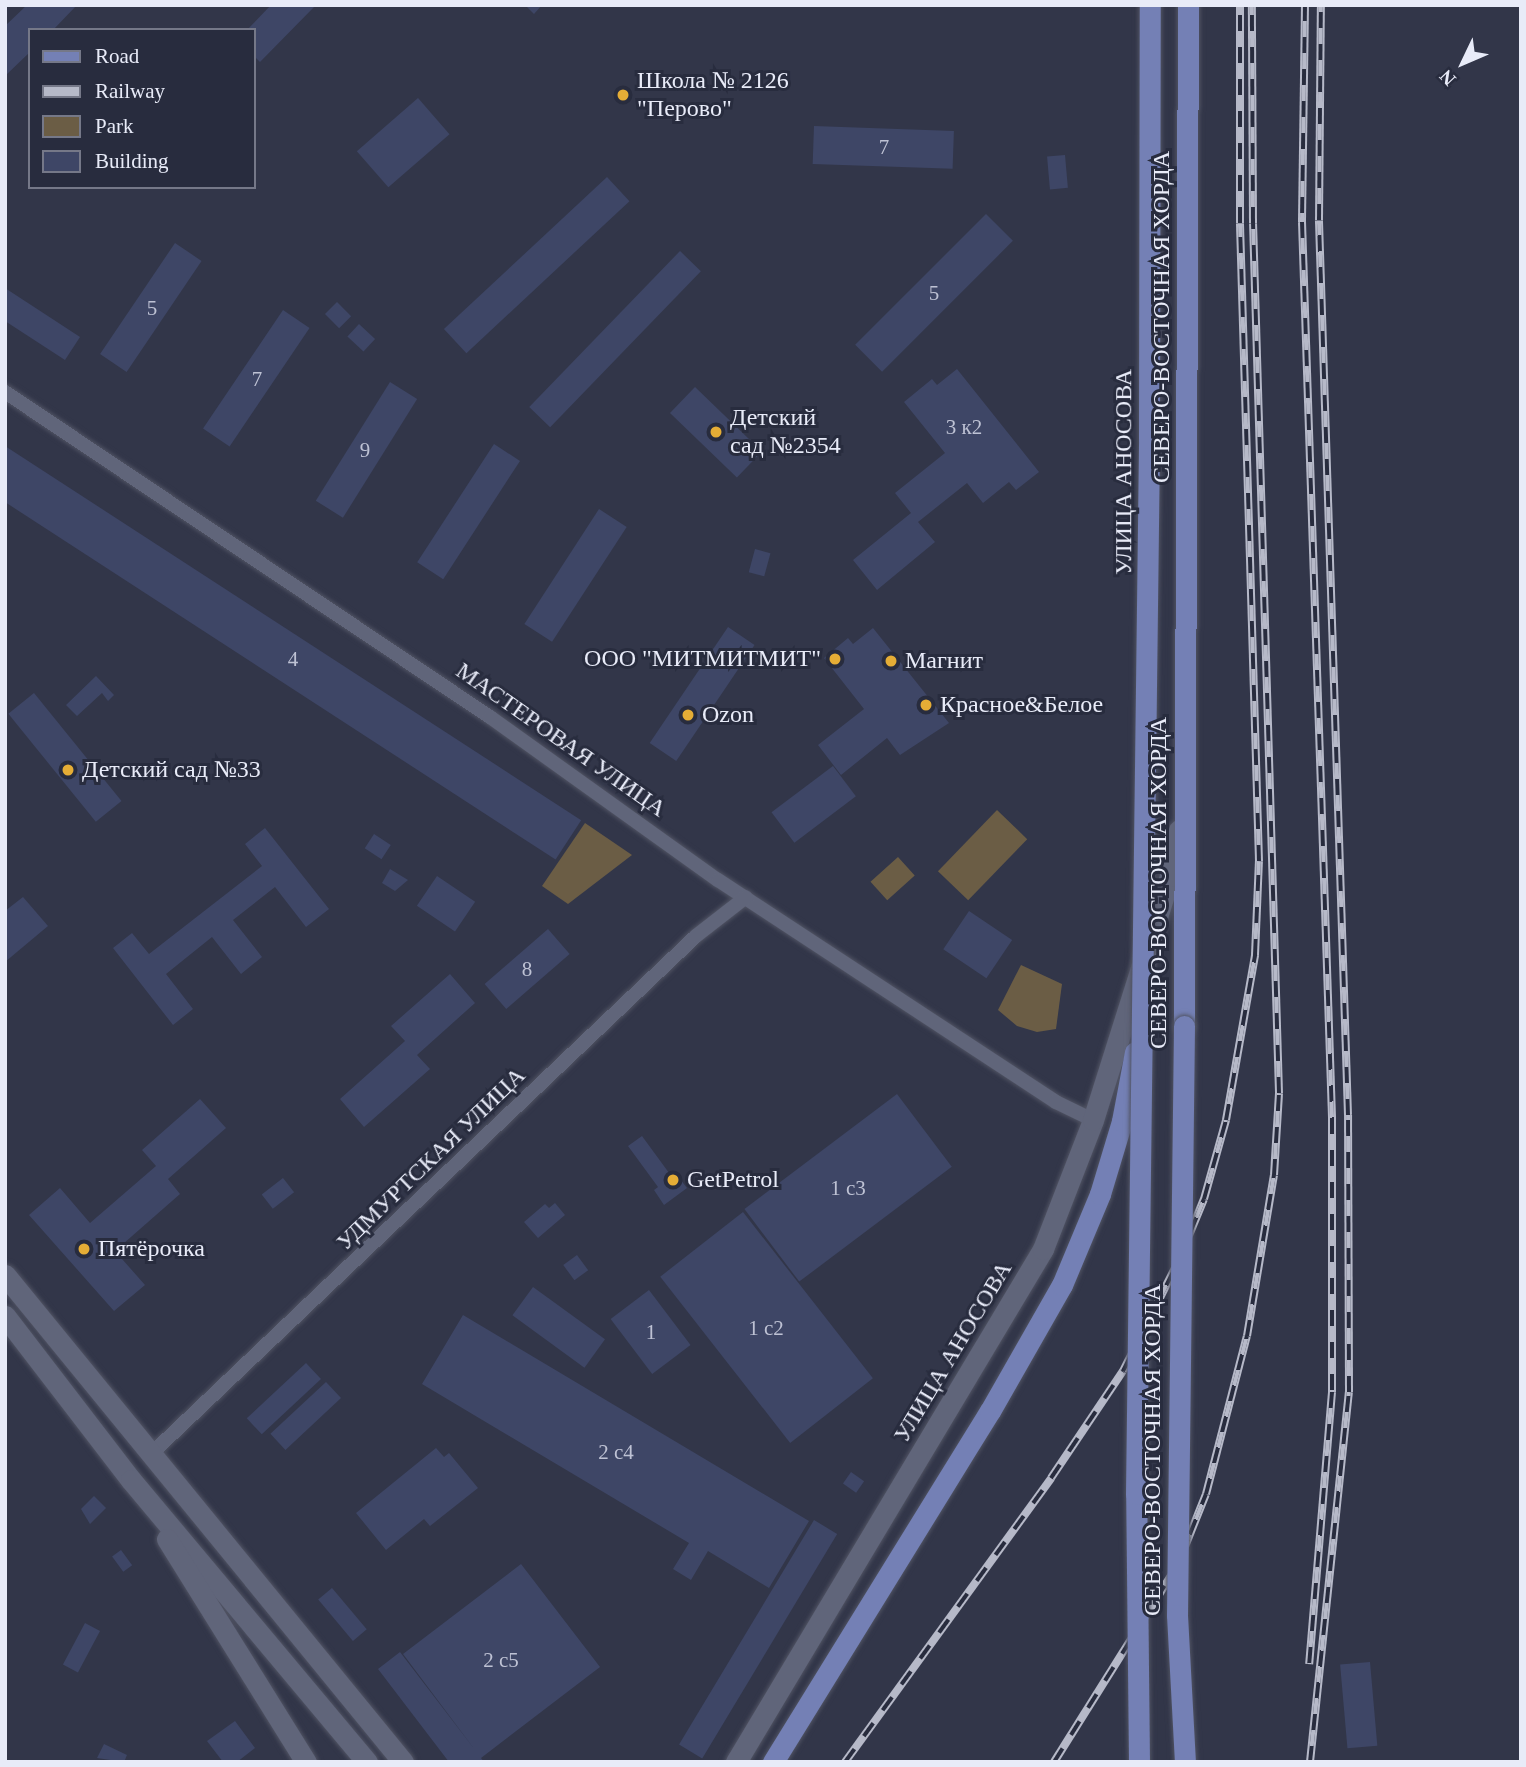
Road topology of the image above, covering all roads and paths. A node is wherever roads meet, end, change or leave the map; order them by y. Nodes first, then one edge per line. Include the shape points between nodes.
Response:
1 (1149, 5) edge
2 (1179, 5) edge
3 (1188, 5) edge
4 (5, 392) edge
5 (746, 897) junction
6 (1149, 939) junction
7 (1141, 1024) junction
8 (1093, 1120) junction
9 (5, 1275) edge
10 (5, 1316) edge
11 (149, 1456) junction
12 (131, 1480) junction
13 (306, 1762) edge
14 (368, 1762) edge
15 (403, 1762) edge
16 (736, 1762) edge
17 (772, 1762) edge
18 (1139, 1762) edge
19 (1185, 1762) edge

1 - 6 street, УЛИЦА АНОСОВА
1 - 7 main road, СЕВЕРО-ВОСТОЧНАЯ ХОРДА, bridge via 1150,424
2 - 6 street, УЛИЦА АНОСОВА via 1181,812 1178,844
3 - 19 main road, СЕВЕРО-ВОСТОЧНАЯ ХОРДА, bridge via 1177,1615
4 - 5 street, МАСТЕРОВАЯ УЛИЦА via 376,639
5 - 8 street, МАСТЕРОВАЯ УЛИЦА via 1056,1102
5 - 11 street, УДМУРТСКАЯ УЛИЦА via 696,936
6 - 8 street, УЛИЦА АНОСОВА
7 - 17 main road, СЕВЕРО-ВОСТОЧНАЯ ХОРДА, bridge via 1119,1133 1100,1194 1062,1285
7 - 18 main road, СЕВЕРО-ВОСТОЧНАЯ ХОРДА, bridge via 1136,1494
8 - 16 street, УЛИЦА АНОСОВА via 1026,1283
9 - 11 street
10 - 12 street
11 - 15 street
12 - 13 street
12 - 14 street

